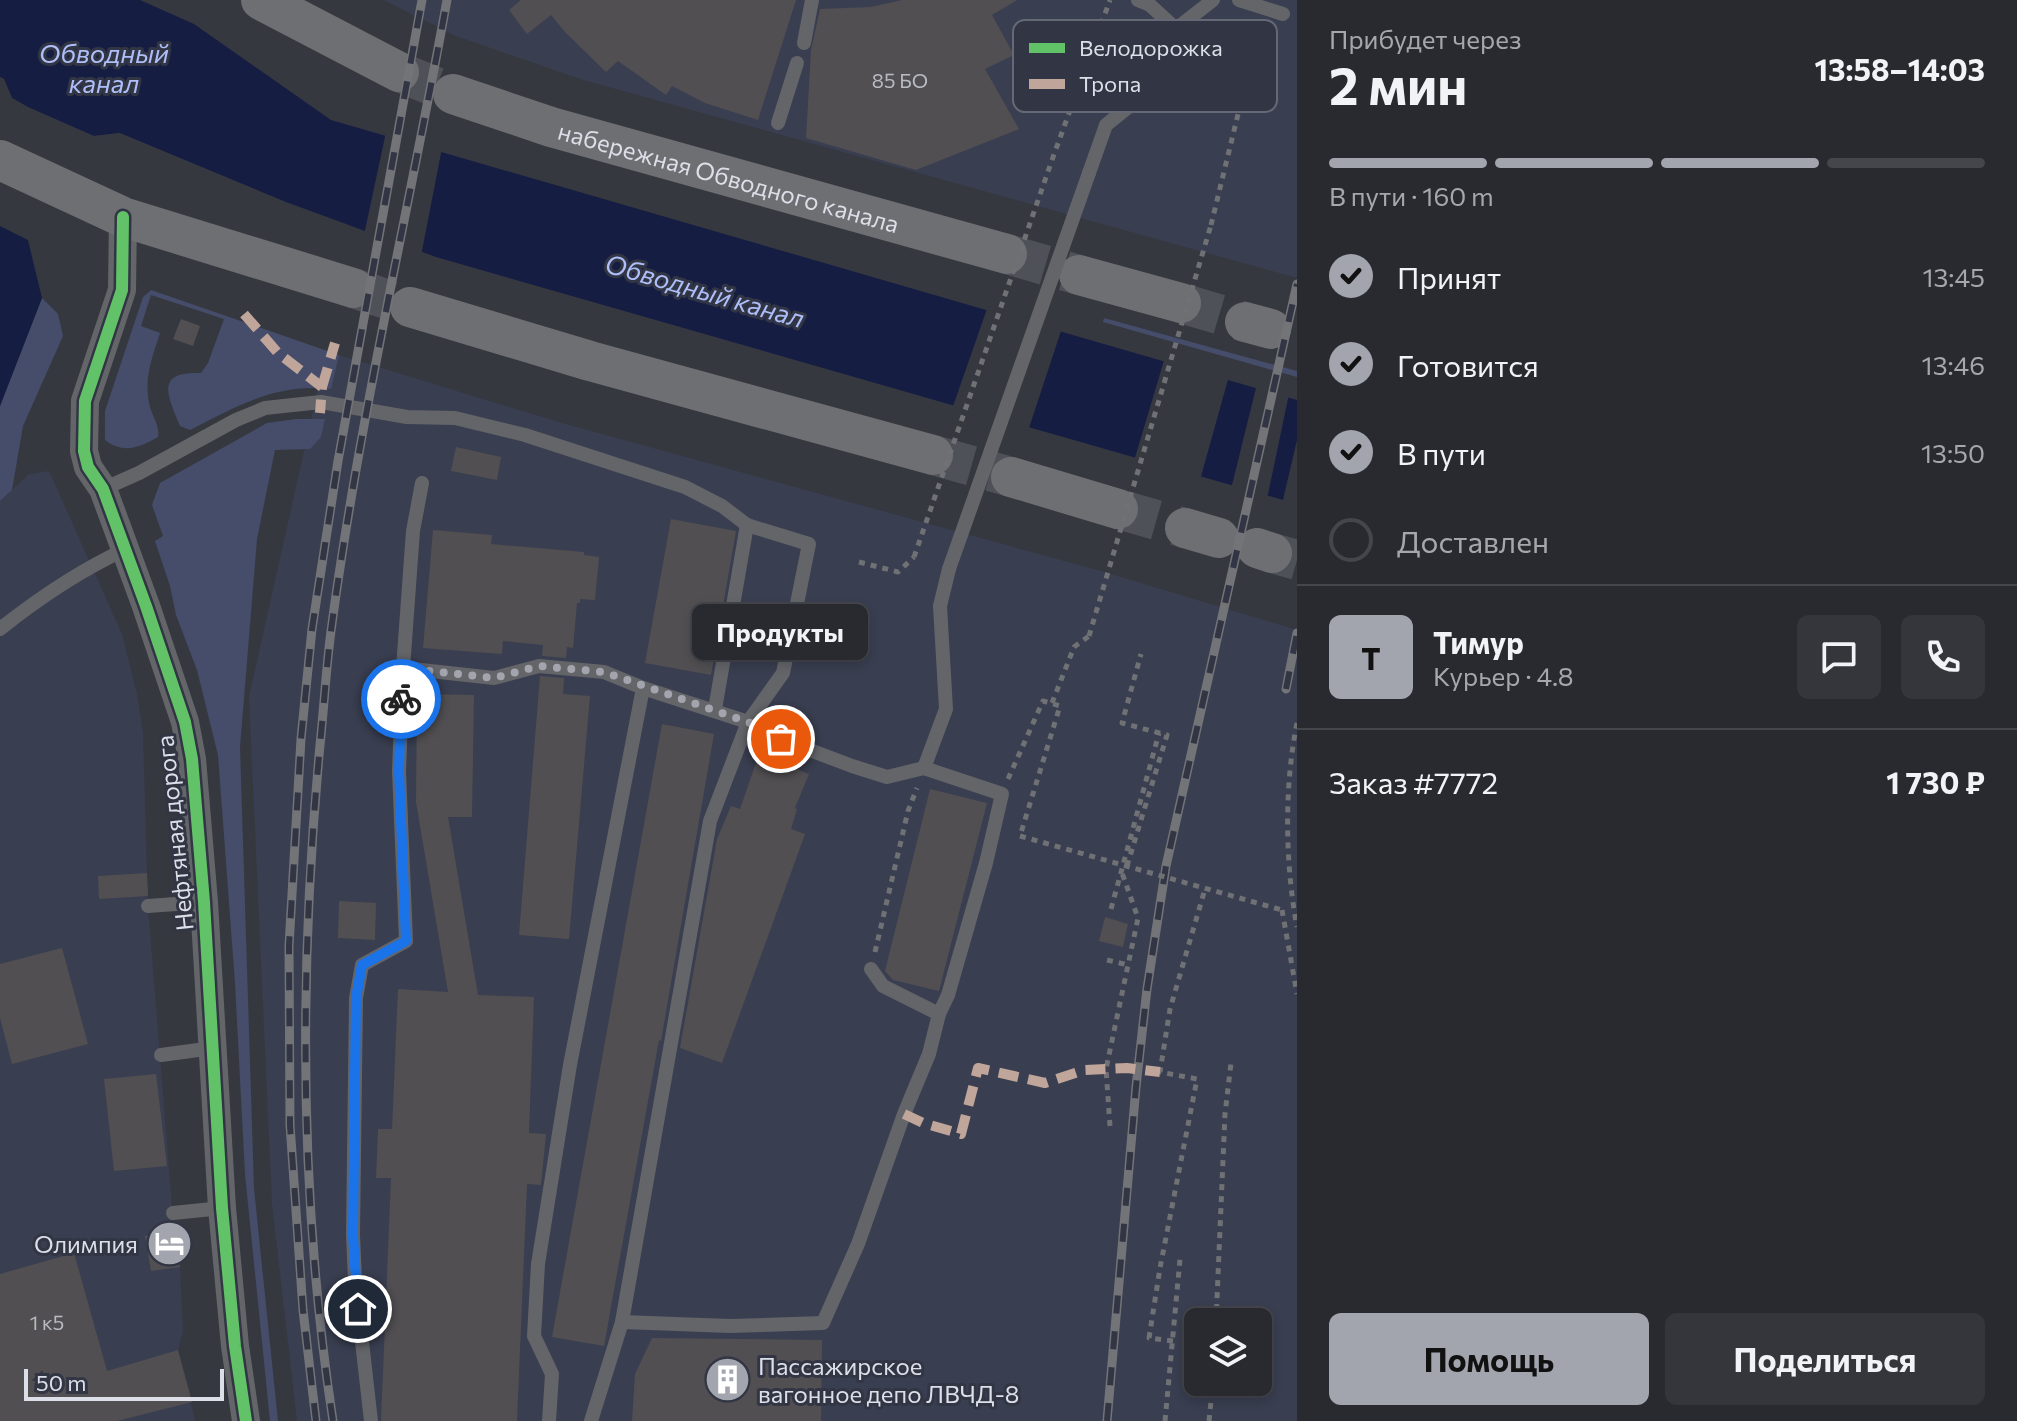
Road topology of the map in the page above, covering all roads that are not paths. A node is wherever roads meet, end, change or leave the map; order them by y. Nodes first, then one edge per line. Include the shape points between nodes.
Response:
1 (261, 0) edge
2 (812, 0) edge
3 (1138, 0) edge
4 (1213, 0) edge
5 (1239, 0) edge
6 (1283, 14) dead end
7 (1166, 20) edge
8 (1187, 20) edge
9 (804, 43) dead end
10 (797, 63) dead end
11 (399, 72) tunnel mouth
12 (453, 94) tunnel mouth
13 (1122, 112) edge
14 (778, 123) dead end
15 (0, 160) edge
16 (106, 209) junction
17 (1007, 254) tunnel mouth
18 (1079, 275) tunnel mouth
19 (353, 288) tunnel mouth
20 (1181, 303) tunnel mouth
21 (410, 307) tunnel mouth
22 (933, 455) tunnel mouth
23 (1011, 477) tunnel mouth
24 (422, 483) dead end
25 (103, 489) junction
26 (1118, 509) tunnel mouth
27 (747, 525) junction
28 (124, 550) junction
29 (0, 629) edge
30 (403, 668) junction
31 (643, 688) junction
32 (715, 709) junction
33 (748, 722) junction
34 (924, 768) junction
35 (204, 902) junction
36 (148, 906) dead end
37 (871, 969) road end
38 (939, 1014) junction
39 (213, 1048) junction
40 (161, 1055) dead end
41 (222, 1208) junction
42 (173, 1213) dead end
43 (622, 1322) junction
44 (246, 1421) edge
45 (371, 1421) edge
46 (549, 1421) edge
47 (591, 1421) edge

1 - 11 main road
2 - 9 lane
3 - 7 lane
4 - 8 lane
5 - 6 lane
10 - 14 lane
12 - 17 main road, набережная Обводного канала via 551,127
13 - 34 lane, bridge via 1106,125 949,569 940,606 946,709
15 - 16 main road
16 - 19 main road
16 - 25 street, Нефтяная дорога via 122,290 83,414 88,467
18 - 20 main road
21 - 22 main road
23 - 26 main road
24 - 30 lane via 413,531
25 - 27 lane via 265,408 321,402 407,417 455,418 525,435 685,487
25 - 28 street, Нефтяная дорога
27 - 32 lane
27 - 33 lane via 809,544 783,673
28 - 29 lane via 90,566
28 - 35 street, Нефтяная дорога via 185,722
30 - 31 lane via 494,678 539,666 604,672
30 - 45 lane via 399,771 406,941 362,965 356,998 353,1235
31 - 32 lane
31 - 46 lane via 570,1065 538,1264 534,1336 552,1374
32 - 33 lane
33 - 34 lane via 828,759 887,777
33 - 43 lane via 710,821
34 - 38 lane via 1002,794 957,966
35 - 36 lane
35 - 39 street, Нефтяная дорога
37 - 38 lane via 883,986
38 - 43 lane via 858,1244 823,1323
39 - 40 lane
39 - 41 street, Нефтяная дорога
41 - 42 lane
41 - 44 street, Нефтяная дорога
43 - 47 lane

